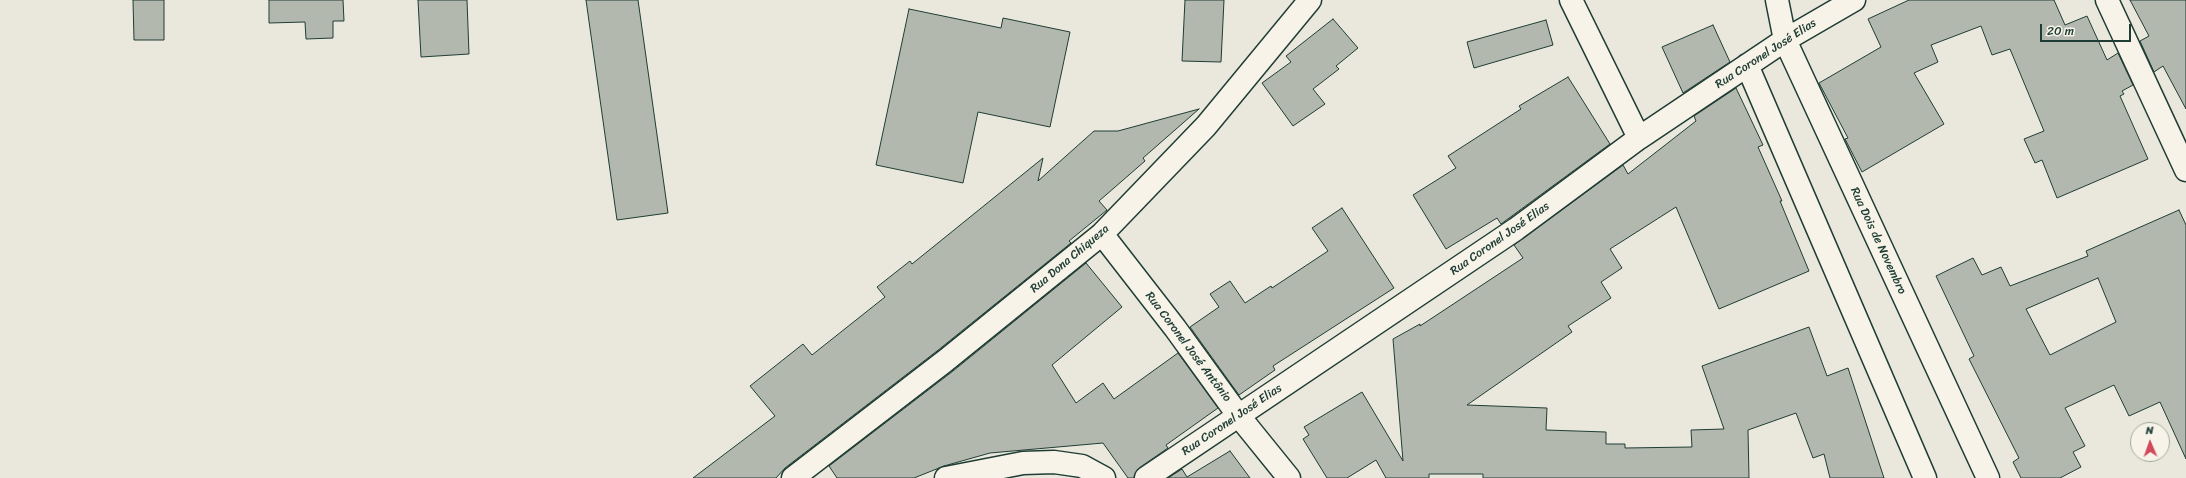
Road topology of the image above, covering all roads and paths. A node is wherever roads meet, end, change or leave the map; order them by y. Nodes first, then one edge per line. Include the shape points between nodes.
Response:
1 (1310, 0) edge
2 (1571, 0) edge
3 (1777, 0) edge
4 (1854, 0) edge
5 (2107, 0) edge
6 (1785, 40) junction
7 (1747, 65) junction
8 (1639, 138) junction
9 (2186, 170) edge
10 (1102, 234) junction
11 (1238, 415) junction
12 (793, 478) edge
13 (946, 478) edge
14 (1104, 478) edge
15 (1146, 478) edge
16 (1289, 478) edge
17 (1925, 478) edge
18 (1988, 478) edge

1 - 10 street, Rua Dona Chiqueza via 1206,126
2 - 8 street
3 - 6 street, Rua Dois de Novembro
4 - 6 street, Rua Coronel José Elias
5 - 9 street
6 - 7 street, Rua Coronel José Elias
6 - 18 street, Rua Dois de Novembro
7 - 8 street, Rua Coronel José Elias
7 - 17 street
8 - 11 street, Rua Coronel José Elias via 1516,230
10 - 11 street, Rua Coronel José Antônio
10 - 12 street, Rua Dona Chiqueza via 945,361
11 - 15 street, Rua Coronel José Elias
11 - 16 street, Rua Coronel José Antônio
13 - 14 street via 1023,464 1054,462 1082,466

